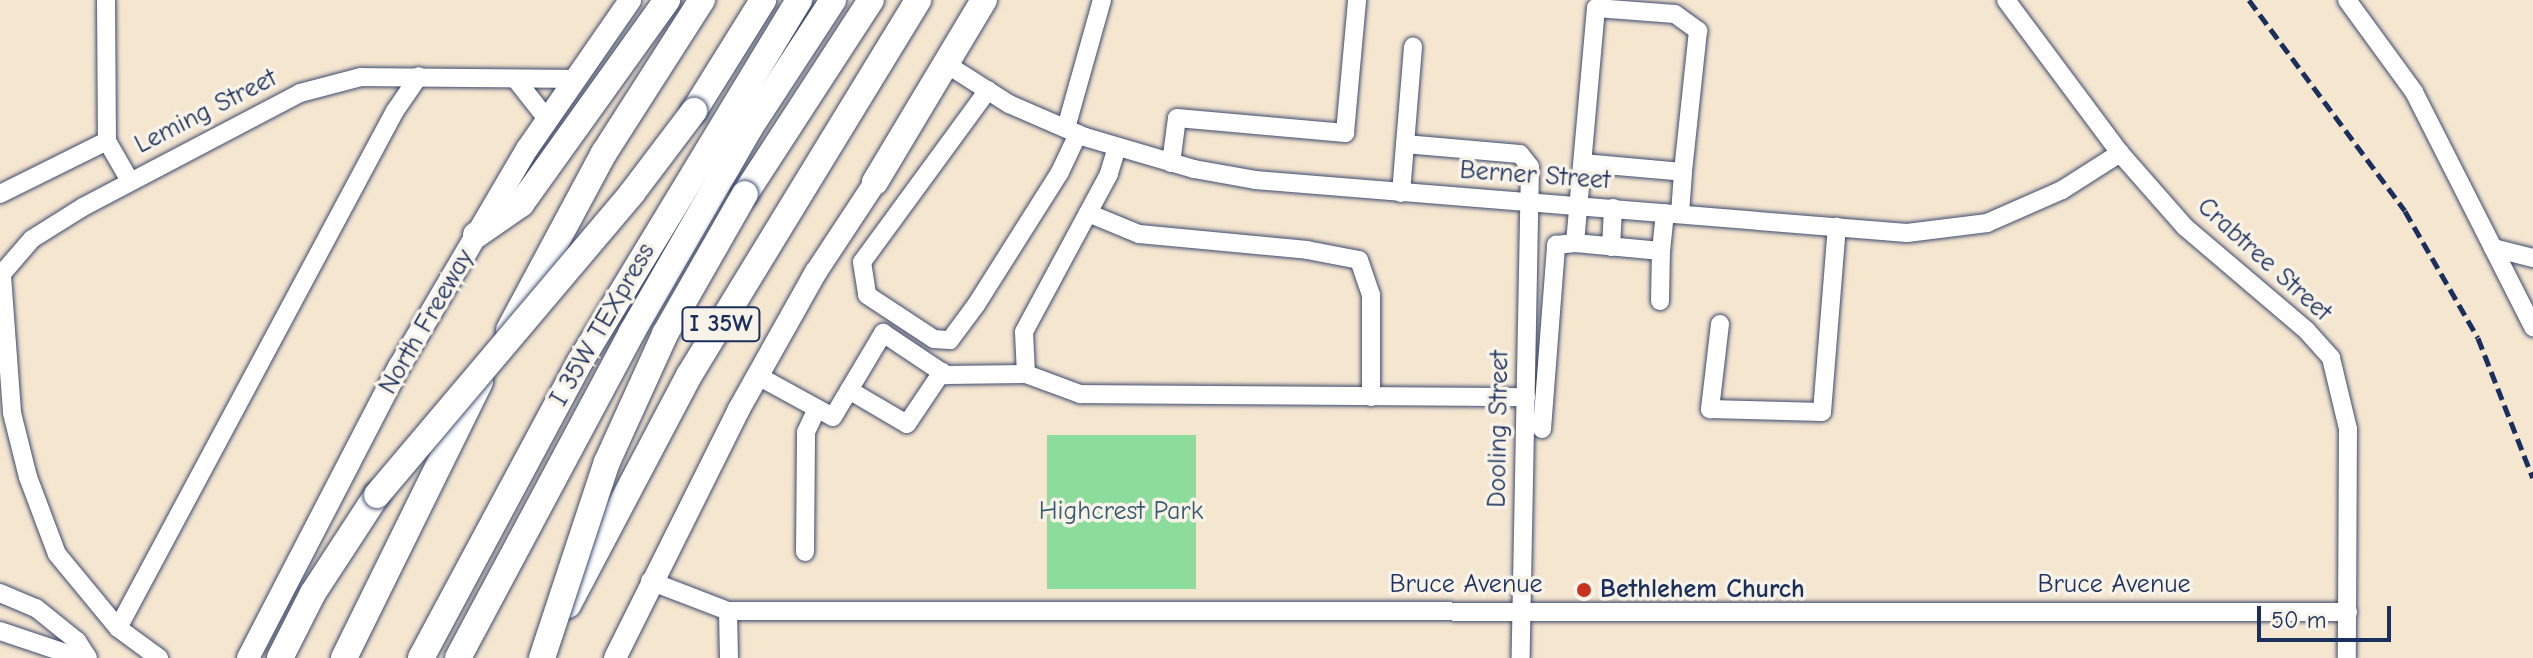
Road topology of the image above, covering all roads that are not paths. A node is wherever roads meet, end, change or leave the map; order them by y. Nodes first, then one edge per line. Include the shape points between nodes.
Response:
1 (106, 0) edge
2 (630, 0) edge
3 (667, 0) edge
4 (702, 0) edge
5 (763, 0) edge
6 (799, 0) edge
7 (833, 0) edge
8 (871, 0) edge
9 (918, 0) edge
10 (984, 0) edge
11 (994, 0) edge
12 (1102, 0) edge
13 (1357, 0) edge
14 (2006, 0) edge
15 (2347, 0) edge
16 (1413, 46) dead end
17 (951, 67) junction
18 (419, 76) junction
19 (575, 79) junction
20 (517, 81) junction
21 (988, 90) junction
22 (547, 119) junction
23 (1072, 131) junction
24 (107, 141) junction
25 (1405, 144) junction
26 (1117, 147) junction
27 (2120, 153) junction
28 (1171, 163) junction
29 (1583, 163) junction
30 (1683, 172) junction
31 (130, 181) junction
32 (875, 182) junction
33 (1401, 193) junction
34 (0, 194) edge
35 (1529, 201) junction
36 (1580, 205) junction
37 (1613, 208) junction
38 (1088, 213) junction
39 (1672, 213) junction
40 (1837, 227) junction
41 (476, 235) junction
42 (1575, 243) junction
43 (1611, 247) junction
44 (2493, 248) junction
45 (1661, 251) junction
46 (2533, 258) edge
47 (1, 276) edge
48 (1660, 301) dead end
49 (1720, 324) dead end
50 (2533, 327) edge
51 (942, 372) junction
52 (1026, 374) junction
53 (758, 376) junction
54 (849, 390) junction
55 (1371, 397) junction
56 (1526, 397) junction
57 (817, 408) junction
58 (1542, 429) dead end
59 (19, 441) junction
60 (0, 445) edge
61 (805, 552) dead end
62 (650, 581) junction
63 (0, 593) edge
64 (728, 611) junction
65 (1522, 611) junction
66 (2348, 612) junction
67 (118, 628) junction
68 (0, 631) edge
69 (80, 658) edge
70 (88, 658) edge
71 (159, 658) edge
72 (248, 658) edge
73 (280, 658) edge
74 (344, 658) edge
75 (421, 658) edge
76 (458, 658) edge
77 (541, 658) edge
78 (615, 658) edge
79 (729, 658) edge
80 (1521, 658) edge
81 (2347, 658) edge

1 - 24 street
2 - 19 main road, North Freeway
3 - 41 highway via 521,204
4 - 74 highway via 604,153 445,447
5 - 73 highway, bridge via 694,111 632,193 377,495 313,593
6 - 75 highway, I 35W TEXpress via 581,360
7 - 76 highway, I 35W TEXpress via 749,129 632,332
8 - 77 highway, bridge via 745,194 665,334 607,462
9 - 77 highway, I 35W via 690,374
10 - 32 highway
11 - 17 main road
12 - 23 street
13 - 28 street via 1345,133 1177,118
14 - 27 street, Crabtree Street
15 - 44 street via 2414,92
16 - 25 street
17 - 21 street, Berner Street
17 - 32 main road
18 - 20 street, Leming Street
18 - 31 street, Leming Street via 361,77 300,93
18 - 67 street via 387,124
19 - 20 street, Leming Street
19 - 22 main road, North Freeway
20 - 22 street
21 - 23 street, Berner Street
21 - 23 street via 862,262 867,295 934,339 950,340 976,305 1039,209
22 - 41 main road, North Freeway
23 - 26 street, Berner Street
24 - 31 street
24 - 34 street
25 - 33 street
25 - 35 street, Dooling Street via 1520,154 1530,167
26 - 28 street, Berner Street
26 - 38 street
27 - 40 street, Berner Street via 2062,190 1987,223 1936,233
27 - 66 street, Crabtree Street via 2185,227 2307,331 2331,358 2348,429
28 - 33 street, Berner Street via 1255,180
29 - 30 street
29 - 30 street via 1596,8 1675,14 1698,31
29 - 36 street
30 - 39 street
31 - 47 street, Leming Street via 32,239
32 - 53 main road via 816,272
33 - 35 street, Berner Street
35 - 36 street, Berner Street
35 - 56 street, Dooling Street
36 - 37 street, Berner Street
36 - 42 street
37 - 39 street, Berner Street
37 - 43 street
38 - 52 street via 1024,332
38 - 55 street via 1139,234 1359,260 1371,295
39 - 40 street, Berner Street
39 - 45 street
40 - 49 street via 1822,412 1710,409
41 - 72 main road, North Freeway via 399,367
42 - 43 street
42 - 58 street via 1556,245
43 - 45 street
44 - 46 street
44 - 50 street
45 - 48 street
47 - 59 street
51 - 52 street
51 - 54 street via 907,424
51 - 54 street via 883,333
52 - 55 street via 1080,394
53 - 57 street
53 - 62 main road
54 - 57 street via 833,417
55 - 56 street
56 - 65 street, Dooling Street
57 - 61 street via 806,432
59 - 60 street
59 - 67 street via 57,554
62 - 64 street
62 - 78 main road
63 - 70 street via 36,608 77,641
64 - 65 street, Bruce Avenue
64 - 79 street
65 - 66 street, Bruce Avenue
65 - 80 street, Dooling Street
66 - 81 street, Crabtree Street
67 - 71 street
68 - 69 street

